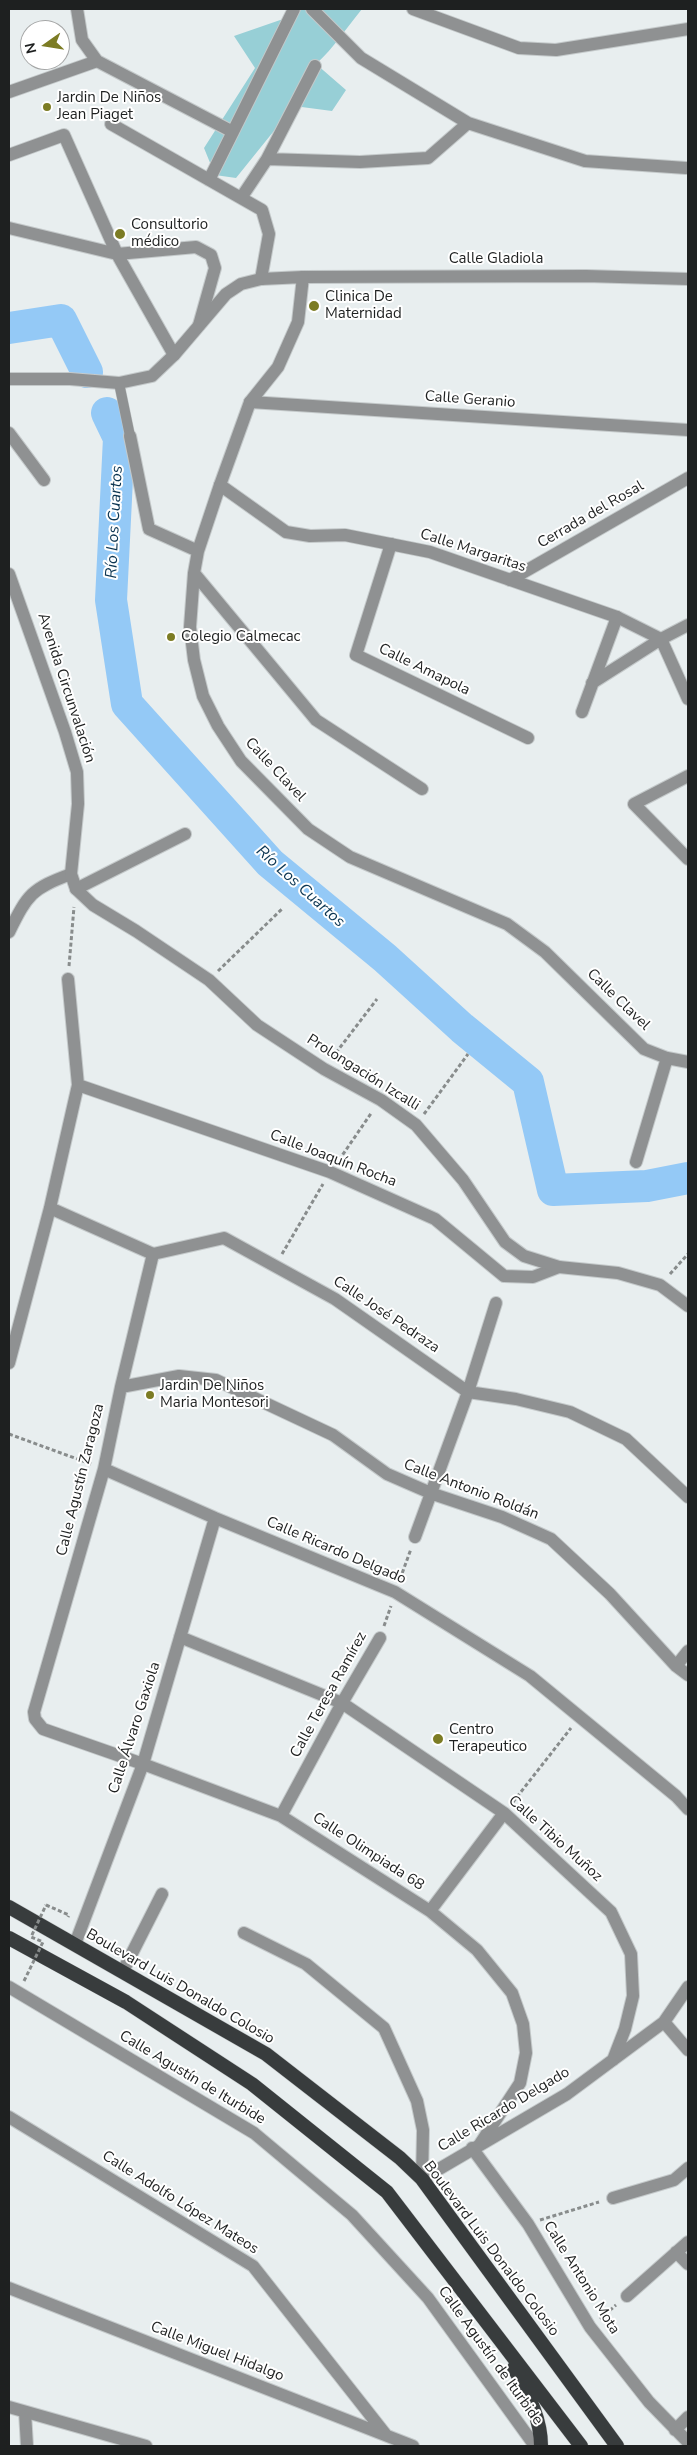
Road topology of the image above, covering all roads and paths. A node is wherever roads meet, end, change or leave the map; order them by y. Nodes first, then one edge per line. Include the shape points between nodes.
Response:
1 (77, 9) edge
2 (294, 9) edge
3 (312, 9) edge
4 (419, 10) edge
5 (686, 32) edge
6 (97, 61) junction
7 (315, 66) dead end
8 (9, 92) edge
9 (468, 123) junction
10 (111, 124) dead end
11 (233, 132) junction
12 (9, 155) edge
13 (267, 159) junction
14 (686, 168) dead end
15 (209, 180) junction
16 (241, 198) junction
17 (9, 228) edge
18 (117, 254) junction
19 (303, 276) junction
20 (261, 278) junction
21 (688, 279) edge
22 (199, 325) junction
23 (174, 355) junction
24 (9, 379) edge
25 (119, 383) junction
26 (250, 402) junction
27 (688, 430) edge
28 (9, 433) edge
29 (130, 436) joint
30 (688, 478) edge
31 (44, 480) dead end
32 (220, 485) junction
33 (390, 544) junction
34 (198, 551) junction
35 (194, 573) junction
36 (9, 574) edge
37 (510, 580) junction
38 (618, 617) junction
39 (688, 626) edge
40 (661, 639) junction
41 (592, 683) junction
42 (688, 699) edge
43 (582, 712) dead end
44 (528, 738) dead end
45 (688, 776) edge
46 (422, 789) dead end
47 (185, 834) dead end
48 (688, 859) edge
49 (71, 874) junction
50 (76, 889) junction
51 (283, 908) dead end
52 (9, 932) edge
53 (68, 979) joint
54 (208, 980) junction
55 (377, 999) dead end
56 (468, 1054) dead end
57 (667, 1058) junction
58 (688, 1062) edge
59 (324, 1068) junction
60 (78, 1085) junction
61 (381, 1100) junction
62 (416, 1125) junction
63 (636, 1162) dead end
64 (330, 1172) junction
65 (50, 1208) junction
66 (153, 1254) junction
67 (688, 1254) edge
68 (275, 1266) junction
69 (559, 1268) junction
70 (660, 1285) junction
71 (496, 1303) dead end
72 (688, 1306) edge
73 (9, 1363) edge
74 (121, 1387) junction
75 (468, 1392) junction
76 (9, 1434) edge
77 (104, 1469) junction
78 (433, 1494) junction
79 (688, 1497) edge
80 (215, 1518) junction
81 (415, 1537) joint
82 (395, 1592) junction
83 (180, 1637) junction
84 (380, 1638) joint
85 (688, 1651) edge
86 (676, 1666) junction
87 (688, 1675) edge
88 (342, 1703) junction
89 (34, 1712) joint
90 (579, 1718) junction
91 (143, 1764) junction
92 (688, 1809) edge
93 (504, 1813) junction
94 (281, 1816) junction
95 (162, 1894) dead end
96 (46, 1905) dead end
97 (9, 1907) edge
98 (430, 1911) junction
99 (244, 1932) dead end
100 (9, 1938) edge
101 (75, 1944) junction
102 (123, 1970) junction
103 (24, 1981) dead end
104 (9, 1987) edge
105 (688, 1987) edge
106 (664, 2022) junction
107 (688, 2050) edge
108 (613, 2060) junction
109 (9, 2117) edge
110 (476, 2146) junction
111 (688, 2168) edge
112 (422, 2179) junction
113 (613, 2198) joint
114 (528, 2224) junction
115 (688, 2242) edge
116 (676, 2252) junction
117 (688, 2264) edge
118 (9, 2288) edge
119 (627, 2296) joint
120 (590, 2327) junction
121 (500, 2338) junction
122 (9, 2407) edge
123 (25, 2412) junction
124 (688, 2417) edge
125 (675, 2430) junction
126 (386, 2436) junction
127 (688, 2442) edge
128 (27, 2446) edge
129 (146, 2446) edge
130 (413, 2446) edge
131 (535, 2446) edge
132 (541, 2446) edge
133 (581, 2446) edge
134 (617, 2446) edge

1 - 6 street via 82,40
2 - 11 street
3 - 9 street via 361,58
4 - 5 street via 519,48 556,50
6 - 8 street
6 - 11 street
7 - 13 street
9 - 13 street via 428,158 360,162
9 - 14 street via 585,161
10 - 15 street
11 - 15 street
12 - 18 street via 64,135
13 - 16 street
15 - 16 street
16 - 20 street via 262,210 269,234
17 - 18 street
18 - 22 street via 196,247 211,255 215,268
18 - 23 street
19 - 20 street, Calle Gladiola
19 - 21 street, Calle Gladiola
19 - 26 street, Calle Clavel via 298,322 278,367
20 - 22 street, Calle Gladiola via 241,284 226,294
22 - 23 street, Calle Gladiola
23 - 25 street, Calle Gladiola via 152,376
24 - 25 street, Calle Gladiola
25 - 29 street
26 - 27 street, Calle Geranio
26 - 32 street, Calle Clavel
28 - 31 street
29 - 34 street via 149,529
30 - 37 street, Cerrada del Rosal
32 - 33 street, Calle Margaritas via 286,532 310,536 345,535
32 - 34 street, Calle Clavel
33 - 37 street, Calle Margaritas via 430,552
33 - 44 street, Calle Amapola via 356,655
34 - 35 street, Calle Clavel
35 - 46 street via 316,720
35 - 57 street, Calle Clavel via 190,627 194,660 203,696 241,761 308,829 350,857 506,924 545,952 644,1049
36 - 49 street, Avenida Circunvalación via 66,732 77,772 78,804
37 - 38 street, Calle Margaritas
38 - 40 street, Calle Margaritas
38 - 41 street
39 - 40 street
40 - 41 street
40 - 42 street
41 - 43 street
45 - 48 street via 634,804
47 - 50 street
49 - 50 street, Prolongación Izcalli
49 - 52 street via 39,887 23,905
50 - 53 path
50 - 54 street, Prolongación Izcalli via 93,906 136,930
51 - 54 path
53 - 60 street
54 - 59 street, Prolongación Izcalli via 257,1025
55 - 59 path
56 - 62 path
57 - 58 street, Calle Clavel
57 - 63 street
59 - 61 street, Prolongación Izcalli
60 - 64 street, Calle Joaquín Rocha
60 - 65 street
61 - 62 street, Prolongación Izcalli
61 - 64 path
62 - 69 street, Prolongación Izcalli via 463,1180 505,1242 524,1256
64 - 68 path
64 - 69 street, Calle Joaquín Rocha via 435,1219 504,1276 533,1277
65 - 66 street
65 - 73 street
66 - 68 street, Calle José Pedraza via 224,1238
66 - 74 street, Calle Agustín Zaragoza
67 - 70 path
68 - 75 street, Calle José Pedraza via 335,1298
69 - 70 street, Prolongación Izcalli via 618,1273
70 - 72 street, Prolongación Izcalli
71 - 75 street
74 - 77 street, Calle Agustín Zaragoza
74 - 78 street, Calle Antonio Roldán via 179,1376 216,1380 333,1435 387,1474
75 - 78 street
75 - 79 street, Calle José Pedraza via 516,1398 570,1412 626,1439
76 - 77 path
77 - 80 street, Calle Ricardo Delgado
77 - 89 street, Calle Agustín Zaragoza
78 - 81 street
78 - 86 street, Calle Antonio Roldán via 502,1517 551,1539 610,1594
80 - 82 street, Calle Ricardo Delgado
80 - 83 street, Calle Álvaro Gaxiola
81 - 82 path, Calle Teresa Ramírez
82 - 84 path, Calle Teresa Ramírez
82 - 90 street, Calle Ricardo Delgado via 530,1676
83 - 88 street, Calle Tibio Muñoz
83 - 91 street, Calle Álvaro Gaxiola
84 - 88 street, Calle Teresa Ramírez
85 - 86 street
86 - 87 street, Calle Antonio Roldán
88 - 93 street, Calle Tibio Muñoz
88 - 94 street, Calle Teresa Ramírez
89 - 91 street, Calle Olimpiada 68 via 34,1720 43,1729
90 - 92 street, Calle Ricardo Delgado
90 - 93 path
91 - 94 street, Calle Olimpiada 68
91 - 101 street, Calle Álvaro Gaxiola
93 - 98 street
93 - 108 street, Calle Tibio Muñoz via 611,1912 631,1954 633,1996
94 - 98 street, Calle Olimpiada 68
95 - 102 street
96 - 103 path, bridge via 30,1937 43,1942
97 - 101 highway, Boulevard Luis Donaldo Colosio
98 - 110 street, Calle Olimpiada 68 via 477,1950 512,1993 523,2024 526,2053 520,2083
99 - 112 street via 306,1964 384,2028 417,2101 423,2130
100 - 121 highway via 126,2002 252,2084 387,2192
101 - 102 highway, Boulevard Luis Donaldo Colosio
102 - 112 highway, Boulevard Luis Donaldo Colosio via 266,2054 400,2158
104 - 131 street, Calle Agustín de Iturbide via 254,2133 352,2215 428,2298
105 - 106 street, Calle Ricardo Delgado
106 - 107 street
106 - 108 street, Calle Ricardo Delgado
108 - 110 street, Calle Ricardo Delgado via 567,2094
109 - 126 street, Calle Adolfo López Mateos via 253,2266
110 - 112 street, Calle Ricardo Delgado
110 - 114 street, Calle Antonio Mota
111 - 113 street via 674,2180
112 - 134 highway, Boulevard Luis Donaldo Colosio
113 - 114 path
114 - 120 street, Calle Antonio Mota
115 - 116 street
116 - 117 street
116 - 119 street
118 - 126 street, Calle Miguel Hidalgo
119 - 120 path
120 - 125 street, Calle Antonio Mota
121 - 132 highway via 535,2409
121 - 133 highway
122 - 123 street
123 - 128 street
123 - 129 street
124 - 125 street
125 - 127 street, Calle Antonio Mota
126 - 130 street, Calle Miguel Hidalgo

